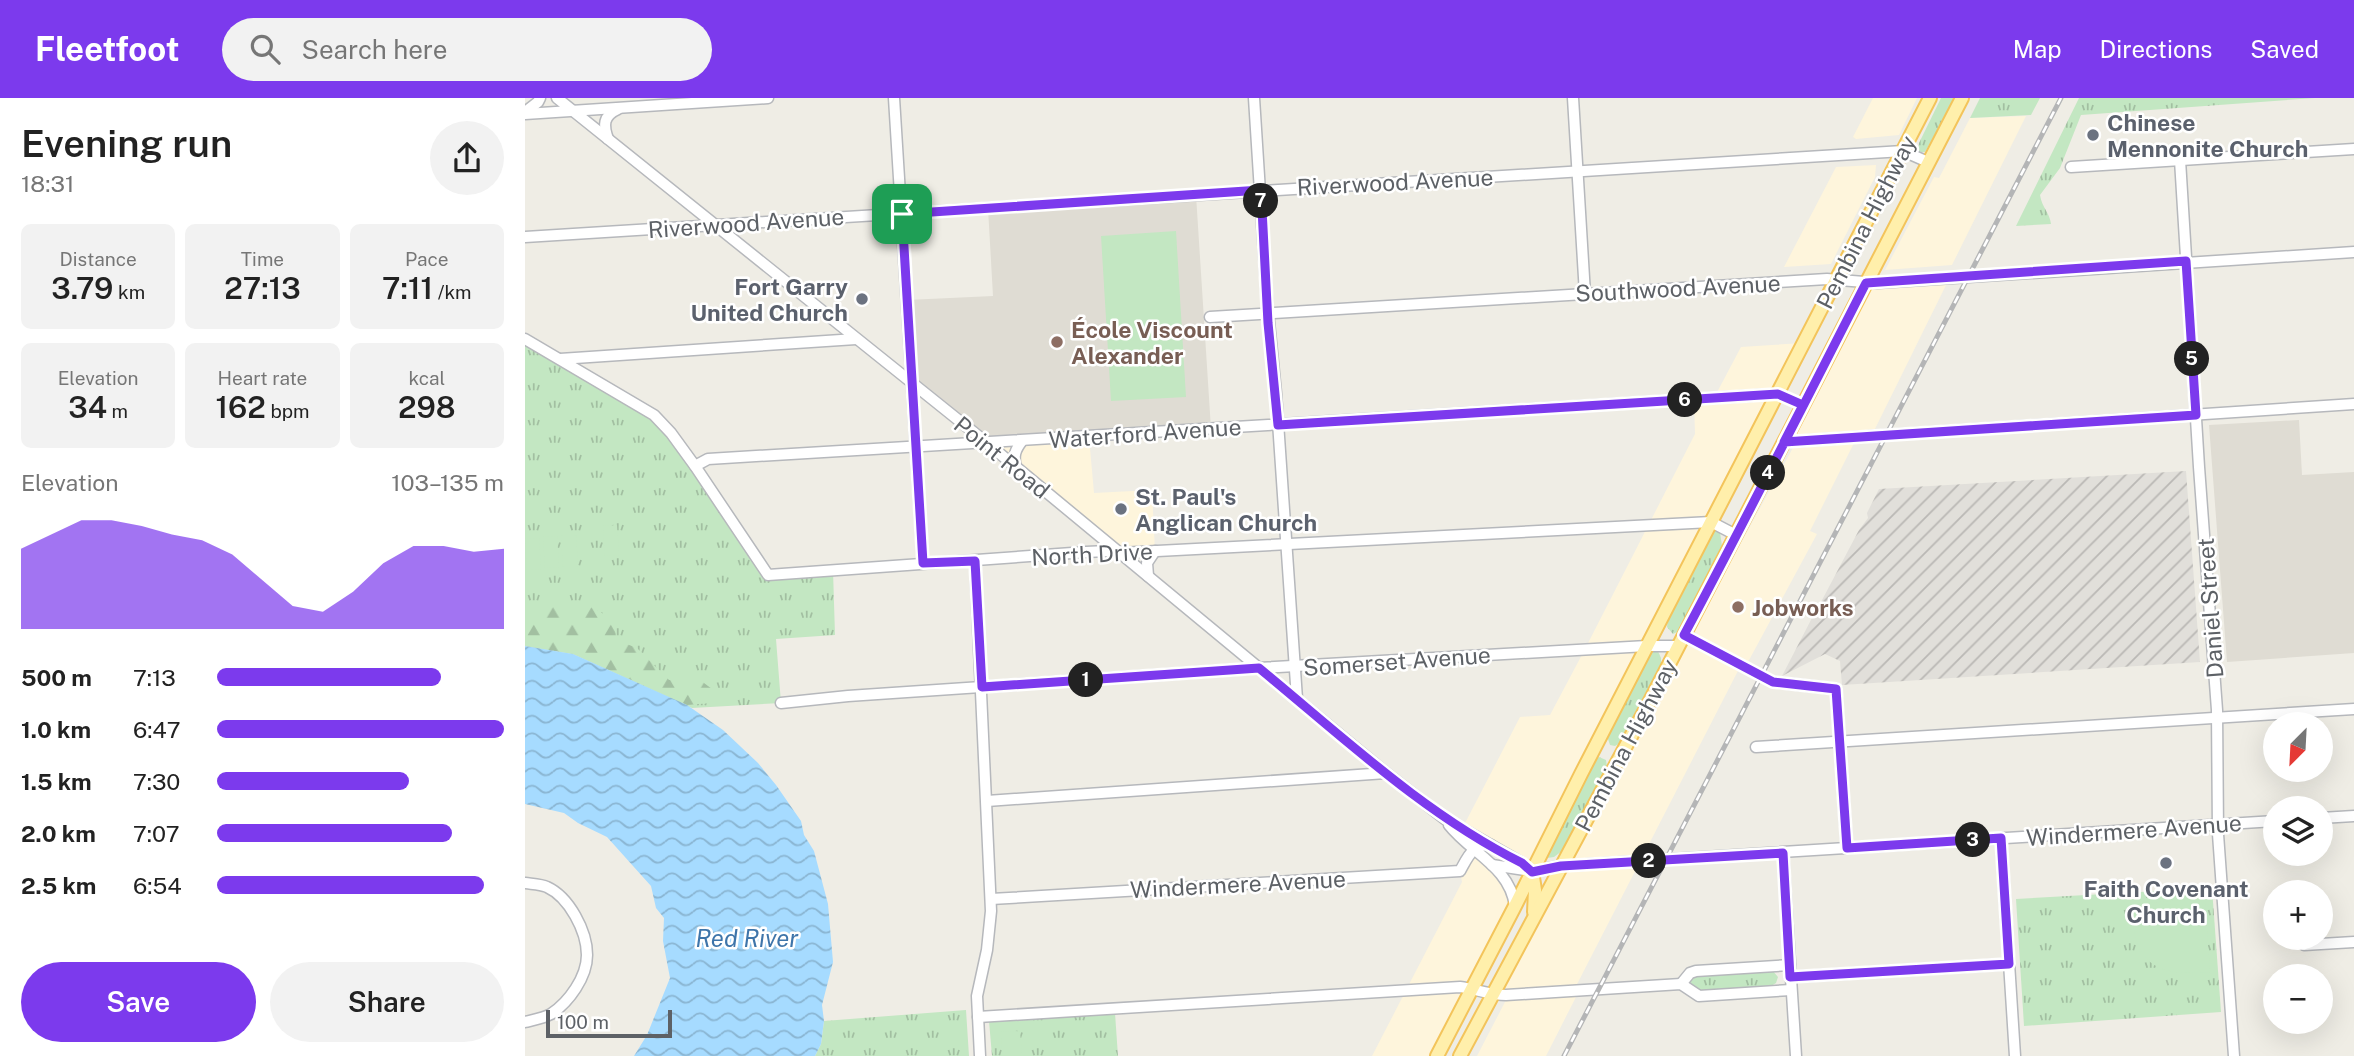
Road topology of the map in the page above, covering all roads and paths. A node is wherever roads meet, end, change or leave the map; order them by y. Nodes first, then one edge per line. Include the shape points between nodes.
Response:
1 (540, 98) edge
2 (557, 98) edge
3 (768, 98) edge
4 (894, 98) edge
5 (1254, 98) edge
6 (1573, 98) edge
7 (1930, 98) edge
8 (1962, 99) edge
9 (622, 107) junction
10 (572, 110) junction
11 (525, 113) edge
12 (608, 140) junction
13 (2354, 149) edge
14 (1903, 151) junction
15 (2179, 160) junction
16 (1928, 162) junction
17 (2071, 167) dead end
18 (1577, 172) junction
19 (1261, 190) junction
20 (902, 214) junction
21 (716, 225) junction
22 (525, 237) edge
23 (2354, 252) edge
24 (2186, 261) junction
25 (1837, 278) junction
26 (1866, 283) junction
27 (1585, 293) junction
28 (1268, 312) junction
29 (1210, 317) dead end
30 (525, 339) edge
31 (856, 339) junction
32 (559, 359) junction
33 (912, 384) junction
34 (1778, 394) junction
35 (2354, 404) edge
36 (1803, 405) junction
37 (2196, 415) junction
38 (1278, 425) junction
39 (1023, 441) junction
40 (1784, 442) junction
41 (987, 443) junction
42 (916, 447) junction
43 (695, 466) junction
44 (1016, 467) junction
45 (1711, 522) junction
46 (1096, 533) junction
47 (1735, 535) junction
48 (1286, 545) junction
49 (1155, 551) junction
50 (1086, 552) junction
51 (1119, 553) junction
52 (975, 561) junction
53 (923, 563) junction
54 (1148, 576) junction
55 (1681, 640) junction
56 (1647, 646) junction
57 (1295, 667) junction
58 (1259, 668) junction
59 (982, 687) junction
60 (1297, 699) junction
61 (781, 703) dead end
62 (2354, 709) edge
63 (2217, 718) junction
64 (1840, 743) junction
65 (1756, 747) dead end
66 (1386, 774) junction
67 (987, 801) junction
68 (2354, 816) edge
69 (2333, 817) edge
70 (1444, 819) junction
71 (2263, 822) edge
72 (2219, 824) junction
73 (2001, 838) junction
74 (1490, 845) junction
75 (1847, 848) junction
76 (1474, 849) junction
77 (1783, 853) junction
78 (1492, 865) junction
79 (1561, 866) junction
80 (1532, 872) junction
81 (525, 883) edge
82 (991, 899) junction
83 (1515, 906) junction
84 (1534, 916) junction
85 (2354, 942) edge
86 (2333, 943) edge
87 (2009, 964) junction
88 (1790, 965) junction
89 (1790, 977) junction
90 (1681, 984) junction
91 (1473, 988) junction
92 (1791, 990) junction
93 (1493, 995) junction
94 (978, 1017) junction
95 (525, 1022) edge
96 (980, 1056) edge
97 (1437, 1056) edge
98 (1461, 1056) edge
99 (1796, 1056) edge
100 (2015, 1056) edge
101 (2234, 1056) edge

1 - 11 street
2 - 10 street, Point Road
3 - 9 street
4 - 20 street
5 - 19 street
6 - 18 street
7 - 14 main road, Pembina Highway
8 - 16 main road, Pembina Highway
9 - 10 street
9 - 12 street via 605,121
10 - 11 street
10 - 12 street, Point Road
12 - 21 street, Point Road
13 - 15 street
14 - 16 street, Riverwood Avenue
14 - 18 street, Riverwood Avenue
14 - 25 main road, Pembina Highway
15 - 17 street
15 - 24 street, Daniel Street
16 - 26 main road, Pembina Highway
18 - 19 street, Riverwood Avenue
18 - 27 street
19 - 20 street, Riverwood Avenue
19 - 28 street
20 - 21 street, Riverwood Avenue
20 - 33 street
21 - 22 street, Riverwood Avenue
21 - 31 street, Point Road
23 - 24 street, Southwood Avenue
24 - 26 street, Southwood Avenue
24 - 37 street, Daniel Street
25 - 26 street, Southwood Avenue
25 - 27 street, Southwood Avenue
25 - 34 main road, Pembina Highway
26 - 36 main road, Pembina Highway
27 - 28 street, Southwood Avenue
28 - 29 street, Southwood Avenue
28 - 38 street
30 - 32 street, North Drive
31 - 32 street
31 - 33 street, Point Road
32 - 43 street, North Drive via 654,415
33 - 41 street, Point Road
33 - 42 street
34 - 36 street, Waterford Avenue
34 - 38 street, Waterford Avenue
34 - 45 main road, Pembina Highway
35 - 37 street
36 - 40 main road, Pembina Highway
37 - 40 street
37 - 63 street, Daniel Street
38 - 39 street, Waterford Avenue
38 - 48 street
39 - 41 street, Waterford Avenue
39 - 44 street via 1016,449
40 - 47 main road, Pembina Highway
41 - 42 street, Waterford Avenue
41 - 44 street, Point Road
42 - 43 street, Waterford Avenue via 708,459
42 - 53 street
43 - 53 street, North Drive via 768,575
44 - 46 street, Point Road
45 - 47 street
45 - 48 street, North Drive
45 - 56 main road, Pembina Highway
46 - 50 street
46 - 51 street, Point Road
47 - 55 main road, Pembina Highway
48 - 49 street, North Drive
48 - 57 street
49 - 51 street, North Drive
49 - 54 street via 1147,563
50 - 51 street, North Drive
50 - 52 street, North Drive
51 - 54 street, Point Road
52 - 53 street, North Drive
52 - 59 street
54 - 58 street, Point Road
55 - 56 street, Somerset Avenue
55 - 64 street via 1773,682 1836,689
55 - 79 main road, Pembina Highway
56 - 57 street, Somerset Avenue
56 - 80 main road, Pembina Highway
57 - 58 street, Somerset Avenue
57 - 60 street
58 - 59 street, Somerset Avenue
58 - 60 street, Point Road
59 - 61 street, Somerset Avenue
59 - 67 street
60 - 66 street, Point Road
62 - 63 street
63 - 64 street
63 - 72 street, Daniel Street
64 - 65 street
64 - 75 street
66 - 67 street
66 - 70 street, Point Road
67 - 82 street
68 - 69 street
70 - 74 street, Point Road
70 - 76 street, Point Road
71 - 72 street, Windermere Avenue
72 - 73 street, Windermere Avenue
72 - 101 street, Daniel Street
73 - 75 street, Windermere Avenue
73 - 87 street
74 - 76 street
74 - 80 street, Point Road
75 - 77 street, Windermere Avenue
76 - 78 street, Point Road
76 - 82 street, Windermere Avenue via 1460,871
77 - 79 street, Windermere Avenue
77 - 88 street
78 - 80 street
78 - 83 street, Point Road via 1511,888
79 - 80 street, Windermere Avenue
79 - 84 main road, Pembina Highway
80 - 83 main road, Pembina Highway
80 - 84 main road
81 - 95 street via 547,887 569,905 579,922 587,955 581,979 569,998 550,1014
82 - 94 street
83 - 91 main road, Pembina Highway
84 - 93 main road, Pembina Highway
85 - 86 street
87 - 89 street
87 - 100 street
88 - 89 street
88 - 90 street via 1696,971
89 - 92 street
90 - 92 street via 1699,996
90 - 93 street
91 - 93 street
91 - 94 street
91 - 97 main road, Pembina Highway
92 - 99 street
93 - 98 main road, Pembina Highway
94 - 96 street

